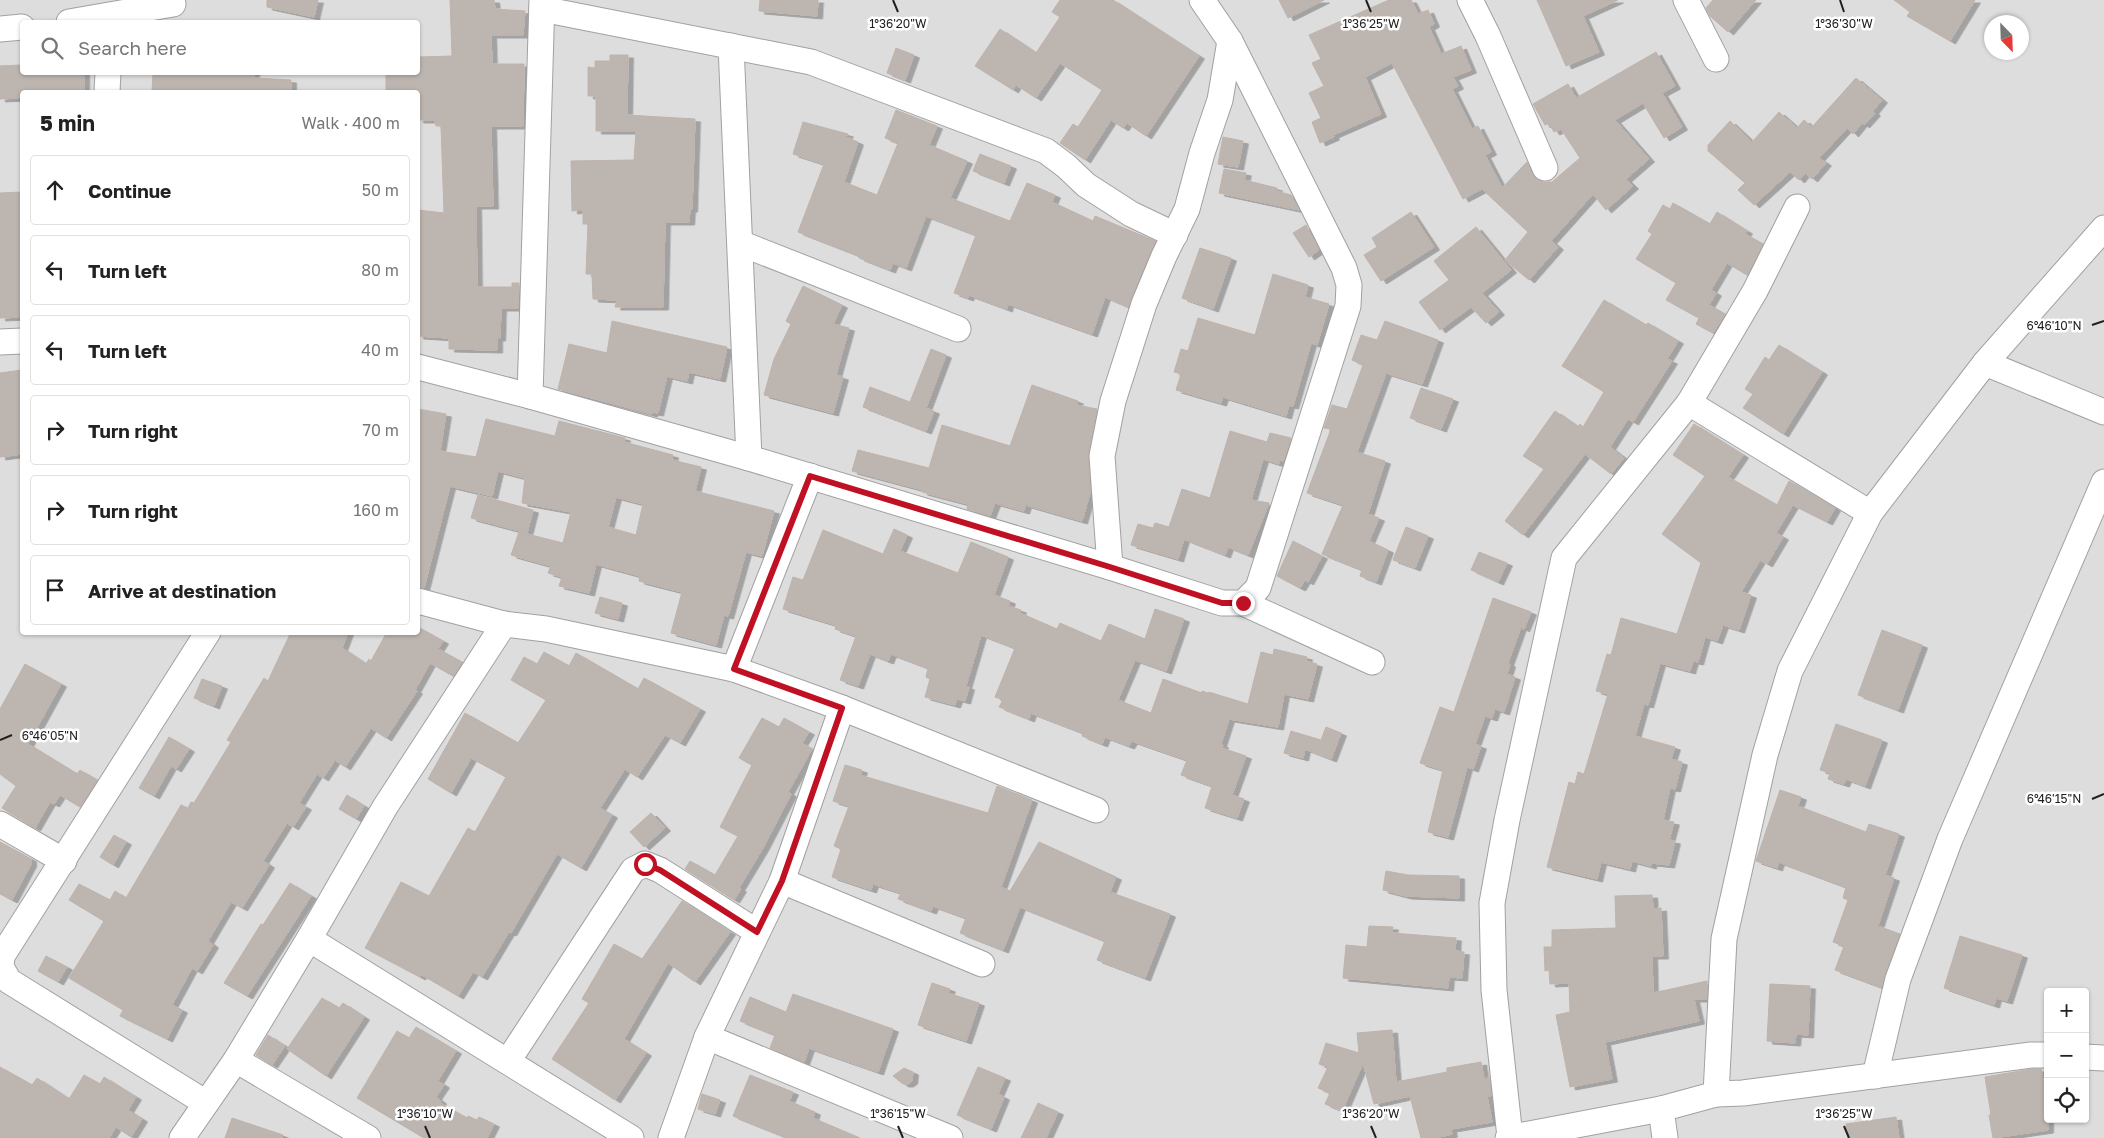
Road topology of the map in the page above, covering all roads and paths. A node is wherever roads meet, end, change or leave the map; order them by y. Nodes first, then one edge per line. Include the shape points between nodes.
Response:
1 (1202, 0) edge
2 (1470, 0) edge
3 (1686, 0) edge
4 (173, 4) dead end
5 (542, 4) edge
6 (109, 19) edge
7 (95, 20) edge
8 (20, 27) edge
9 (0, 29) edge
10 (1230, 41) junction
11 (731, 46) junction
12 (1716, 59) dead end
13 (108, 75) edge
14 (107, 90) edge
15 (1545, 168) dead end
16 (1797, 207) dead end
17 (2104, 228) edge
18 (1175, 235) junction
19 (740, 243) junction
20 (958, 329) dead end
21 (20, 341) edge
22 (0, 342) edge
23 (1985, 364) junction
24 (420, 368) edge
25 (530, 396) junction
26 (1689, 403) junction
27 (2104, 412) edge
28 (750, 458) junction
29 (810, 476) junction
30 (2104, 482) edge
31 (1870, 513) junction
32 (1110, 567) junction
33 (420, 602) edge
34 (1243, 603) junction
35 (504, 624) junction
36 (206, 635) edge
37 (1372, 662) dead end
38 (734, 669) junction
39 (842, 708) junction
40 (1096, 810) dead end
41 (0, 824) edge
42 (64, 861) junction
43 (782, 881) junction
44 (757, 932) junction
45 (308, 939) junction
46 (982, 964) dead end
47 (707, 1037) junction
48 (2044, 1055) edge
49 (2089, 1057) edge
50 (2104, 1058) edge
51 (236, 1060) junction
52 (508, 1061) junction
53 (1875, 1076) junction
54 (1716, 1094) junction
55 (206, 1102) junction
56 (1661, 1109) junction
57 (182, 1138) edge
58 (368, 1138) edge
59 (632, 1138) edge
60 (671, 1138) edge
61 (950, 1138) edge
62 (1509, 1138) edge
63 (1665, 1138) edge

1 - 10 street
2 - 15 street
3 - 12 street
4 - 6 street
5 - 11 street
5 - 25 street
6 - 7 street
8 - 9 street
10 - 18 street via 1220,100 1187,209
10 - 34 street via 1344,268 1349,285 1348,306 1258,588
11 - 18 street via 811,62 1046,152 1093,190
11 - 19 street
13 - 14 street
16 - 26 street via 1755,291
17 - 23 street
18 - 32 street via 1144,304 1112,401 1102,456
19 - 20 street
19 - 28 street
21 - 22 street
23 - 27 street
23 - 31 street
24 - 25 street
25 - 28 street
26 - 31 street
26 - 62 street via 1564,558 1492,903 1494,990
28 - 29 street
29 - 32 street
29 - 38 street
30 - 53 street via 1950,839 1898,979
31 - 54 street via 1790,671 1765,755 1724,939
32 - 34 street via 1222,603
33 - 35 street
34 - 37 street
35 - 38 street via 546,629
35 - 45 street via 384,807
36 - 42 street
38 - 39 street
39 - 40 street
39 - 43 street
41 - 42 street
42 - 55 street via 2,956 4,975
43 - 44 street
43 - 46 street
44 - 47 street
44 - 52 street via 660,870 645,864 633,870
45 - 51 street
45 - 52 street
47 - 60 street
47 - 61 street
48 - 53 street
49 - 50 street
51 - 55 street
51 - 58 street
52 - 59 street
53 - 54 street
54 - 56 street
55 - 57 street
56 - 62 street
56 - 63 street

